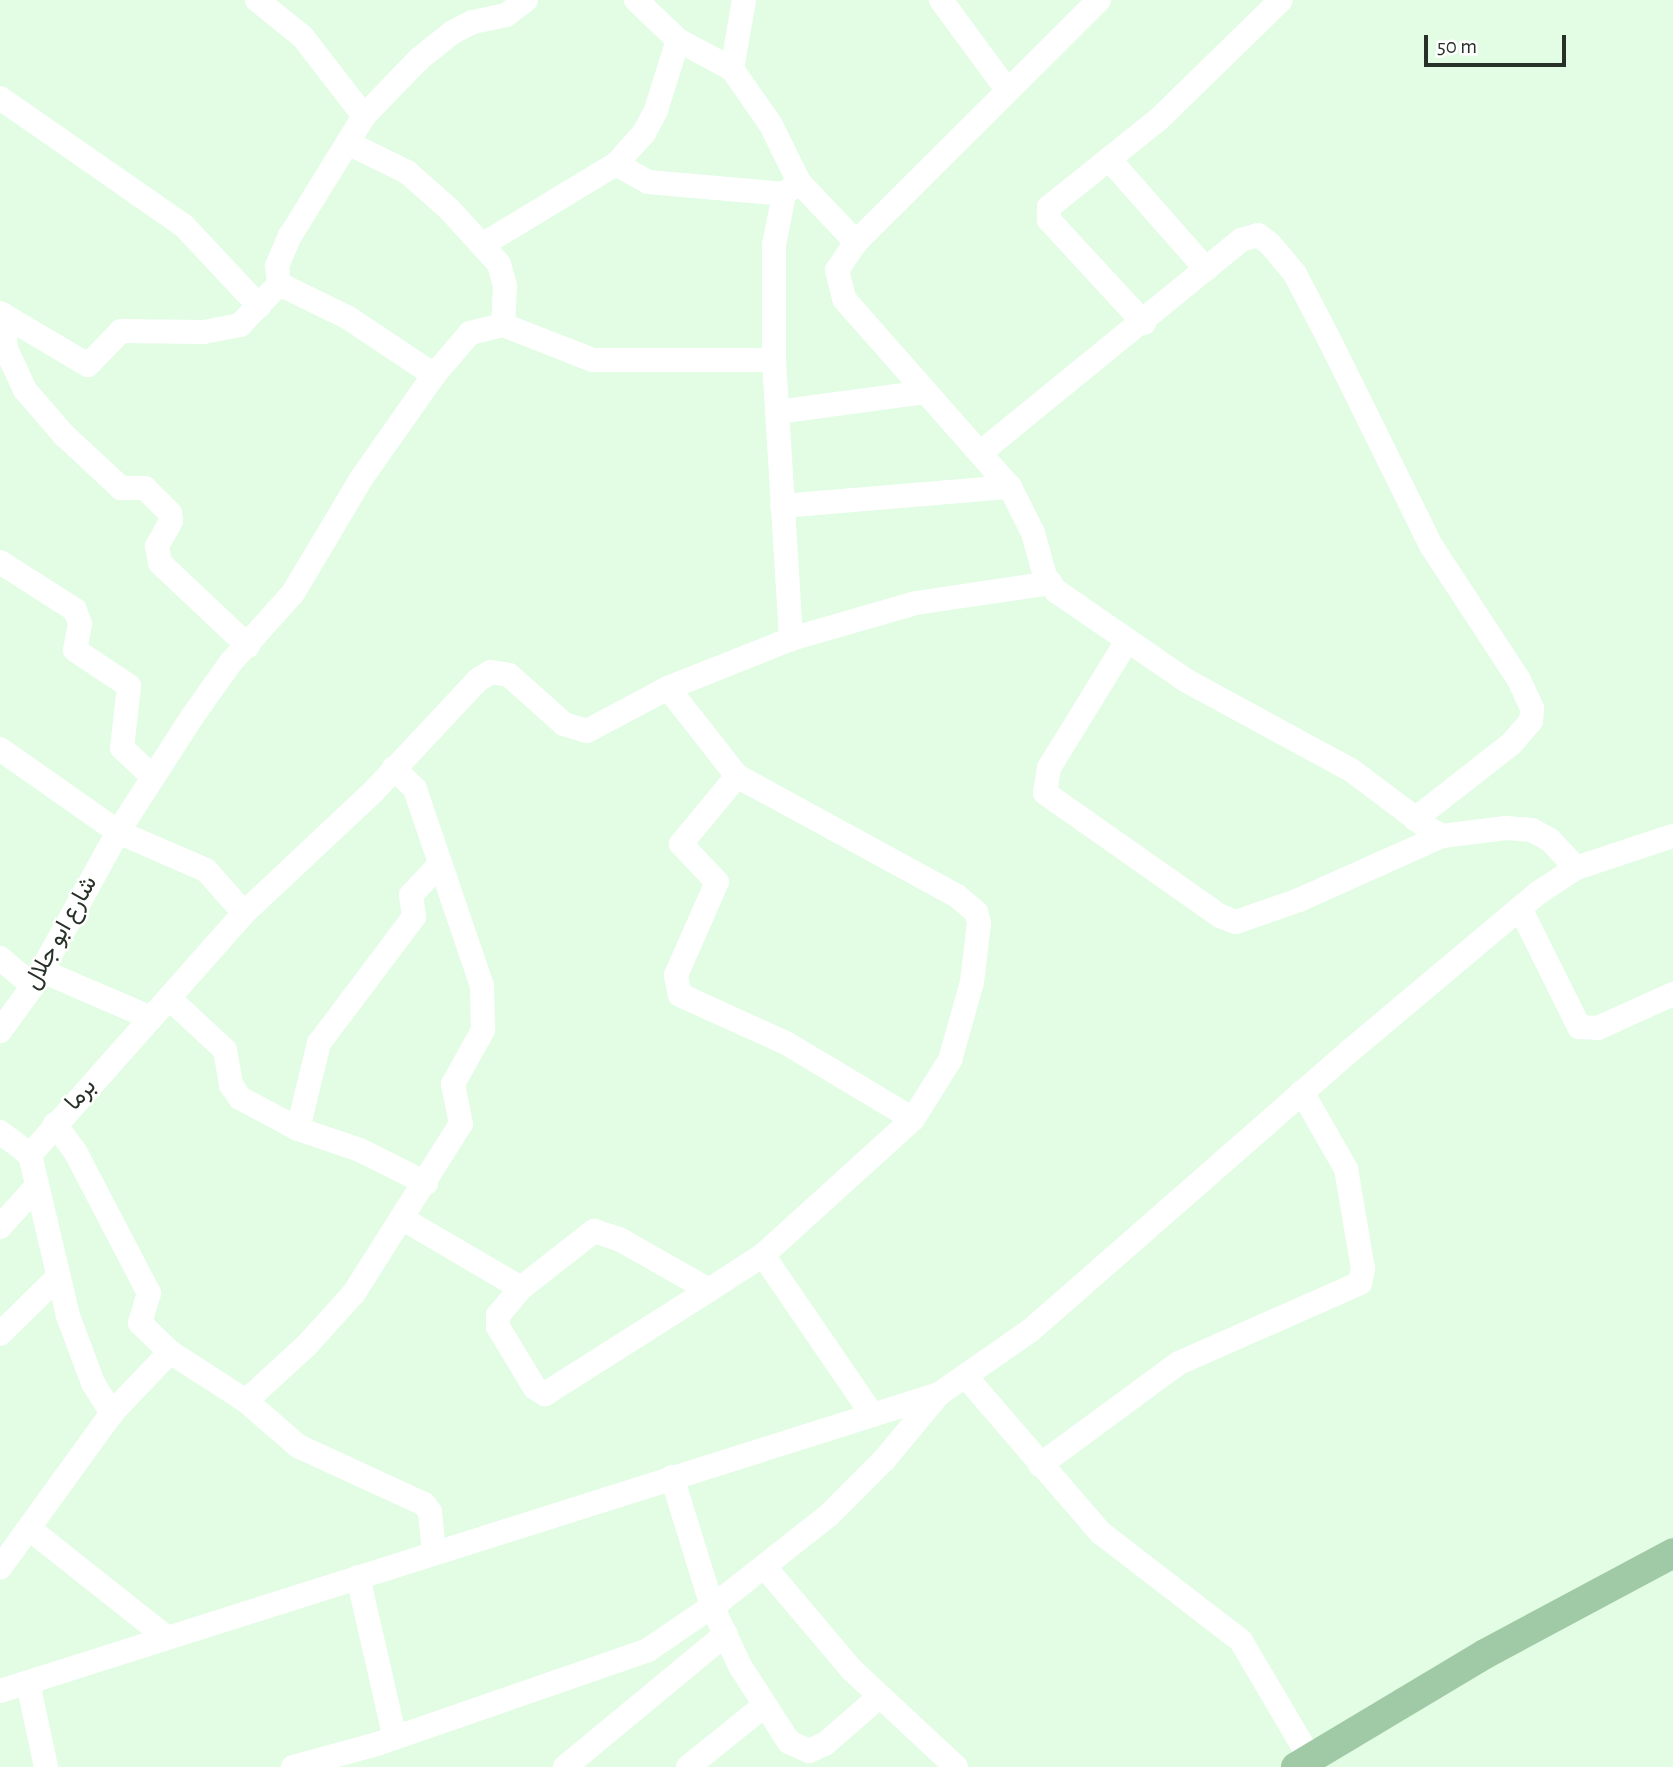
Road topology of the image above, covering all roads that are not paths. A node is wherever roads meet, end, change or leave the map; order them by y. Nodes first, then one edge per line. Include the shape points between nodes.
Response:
1 (257, 0) edge
2 (526, 0) edge
3 (636, 0) edge
4 (744, 0) edge
5 (941, 0) edge
6 (1099, 0) edge
7 (1281, 0) edge
8 (478, 10) edge
9 (678, 40) junction
10 (732, 69) junction
11 (1007, 90) junction
12 (0, 98) edge
13 (364, 116) junction
14 (348, 143) junction
15 (1109, 159) junction
16 (616, 164) junction
17 (792, 188) junction
18 (856, 242) junction
19 (482, 245) junction
20 (1206, 269) junction
21 (279, 284) junction
22 (259, 306) junction
23 (2, 314) edge
24 (1144, 323) junction
25 (503, 325) junction
26 (774, 360) junction
27 (434, 375) junction
28 (925, 392) junction
29 (777, 412) junction
30 (980, 453) junction
31 (1010, 487) junction
32 (782, 506) junction
33 (0, 562) edge
34 (1051, 583) junction
35 (791, 639) junction
36 (1127, 641) junction
37 (248, 646) junction
38 (668, 688) junction
39 (0, 749) edge
40 (394, 768) junction
41 (737, 776) junction
42 (153, 777) junction
43 (1415, 819) junction
44 (118, 832) junction
45 (1442, 836) junction
46 (1673, 836) edge
47 (440, 864) junction
48 (1576, 868) junction
49 (1520, 908) junction
50 (244, 913) junction
51 (0, 958) edge
52 (38, 978) junction
53 (1673, 994) edge
54 (169, 998) junction
55 (152, 1018) junction
56 (0, 1031) edge
57 (1302, 1093) junction
58 (913, 1119) junction
59 (55, 1124) junction
60 (298, 1129) junction
61 (0, 1132) edge
62 (30, 1155) junction
63 (426, 1183) junction
64 (36, 1187) junction
65 (403, 1219) junction
66 (0, 1227) edge
67 (763, 1255) junction
68 (58, 1277) junction
69 (521, 1288) junction
70 (709, 1290) junction
71 (0, 1334) edge
72 (170, 1352) junction
73 (967, 1378) junction
74 (939, 1394) junction
75 (246, 1402) junction
76 (112, 1413) junction
77 (872, 1414) junction
78 (1041, 1465) junction
79 (672, 1478) junction
80 (32, 1530) junction
81 (435, 1553) junction
82 (1673, 1553) edge
83 (764, 1566) junction
84 (0, 1568) edge
85 (358, 1577) junction
86 (712, 1606) junction
87 (726, 1634) junction
88 (166, 1637) junction
89 (28, 1683) junction
90 (0, 1690) edge
91 (880, 1696) junction
92 (765, 1705) junction
93 (395, 1738) junction
94 (1303, 1763) edge
95 (46, 1767) edge
96 (293, 1767) edge
97 (565, 1767) edge
98 (688, 1767) edge
99 (956, 1767) edge

1 - 13 street via 302,36
2 - 8 street via 506,15
3 - 9 street
4 - 10 street
5 - 11 street
6 - 11 street
7 - 15 street via 1159,119
8 - 13 street
9 - 10 street
9 - 16 street via 656,110 644,133
10 - 17 street via 771,125
11 - 18 street
12 - 22 street via 184,226
13 - 14 street
14 - 19 street via 407,172
14 - 21 street via 289,236 277,265
15 - 20 street
15 - 24 street via 1052,203 1047,214
16 - 17 street via 648,183
16 - 19 street
17 - 18 street
17 - 26 street via 774,245
18 - 28 street via 837,271 838,285 854,313
19 - 25 street via 503,277
20 - 24 street
20 - 43 street via 1249,236 1258,235 1286,264 1432,547 1528,695 1531,721 1511,744
21 - 22 street
21 - 27 street via 347,317
22 - 23 street via 240,325 223,331 121,331 88,365
23 - 37 street via 6,349 25,390 64,435 121,488 145,488 170,513 171,521 157,546 160,563
24 - 30 street
25 - 26 street via 593,360
25 - 27 street, شارع ابو جلال via 470,332
26 - 29 street
27 - 37 street, شارع ابو جلال via 354,489 293,593
28 - 29 street
28 - 30 street
29 - 32 street
30 - 31 street
31 - 32 street
31 - 34 street
32 - 35 street
33 - 42 street via 75,610 80,624 75,650 129,686 122,748
34 - 35 street via 916,603
34 - 36 street
35 - 38 street
36 - 43 street via 1187,681 1351,770
36 - 45 street via 1049,768 1045,793 1220,916 1236,922 1288,904 1410,854
37 - 42 street, شارع ابو جلال via 215,682
38 - 40 street, برما via 593,729 578,731 509,674 496,671 478,680
38 - 41 street
39 - 44 street
40 - 47 street via 415,789
40 - 50 street, برما
41 - 58 street via 957,896 976,912 972,982 950,1060
41 - 58 street via 681,844 717,882 677,975 680,995 786,1043
42 - 44 street, شارع ابو جلال
43 - 45 street
44 - 50 street via 206,870
44 - 52 street, شارع ابو جلال
45 - 48 street via 1505,828 1532,830 1550,840
46 - 48 street
47 - 60 street via 411,895 414,917 319,1043
47 - 63 street via 469,943 485,1015 480,1037 453,1084 461,1124
48 - 49 street
49 - 53 street via 1579,1027 1598,1028
49 - 57 street
50 - 54 street, برما
51 - 52 street
52 - 55 street
52 - 56 street, شارع ابو جلال
54 - 55 street, برما
54 - 60 street via 225,1050 236,1095
55 - 59 street, برما
57 - 73 street via 1031,1330
57 - 78 street via 1346,1169 1363,1269 1360,1283 1179,1363
58 - 67 street
59 - 62 street, برما
59 - 72 street via 76,1153 149,1293 140,1323
60 - 63 street via 360,1150
61 - 62 street
62 - 64 street
63 - 65 street
64 - 66 street
64 - 68 street
65 - 69 street
65 - 75 street via 354,1293
67 - 70 street
67 - 77 street
68 - 71 street
68 - 76 street via 93,1383
69 - 70 street via 594,1231 619,1239
69 - 70 street via 498,1315 498,1327 543,1394
72 - 75 street
72 - 76 street
73 - 74 street
73 - 78 street
74 - 77 street
74 - 83 street via 884,1460 829,1515
75 - 81 street via 298,1446 424,1504 430,1512
76 - 80 street
77 - 79 street
78 - 94 street via 1101,1533 1241,1641
79 - 81 street
79 - 86 street
80 - 84 street
80 - 88 street
81 - 85 street
82 - 94 main road via 1485,1654
83 - 86 street
83 - 91 street
85 - 88 street
85 - 93 street
86 - 87 street
86 - 93 street via 648,1650
87 - 92 street
87 - 97 street
88 - 89 street
89 - 90 street
89 - 95 street
91 - 92 street via 825,1744 809,1751 789,1742
91 - 99 street
92 - 98 street
93 - 96 street

